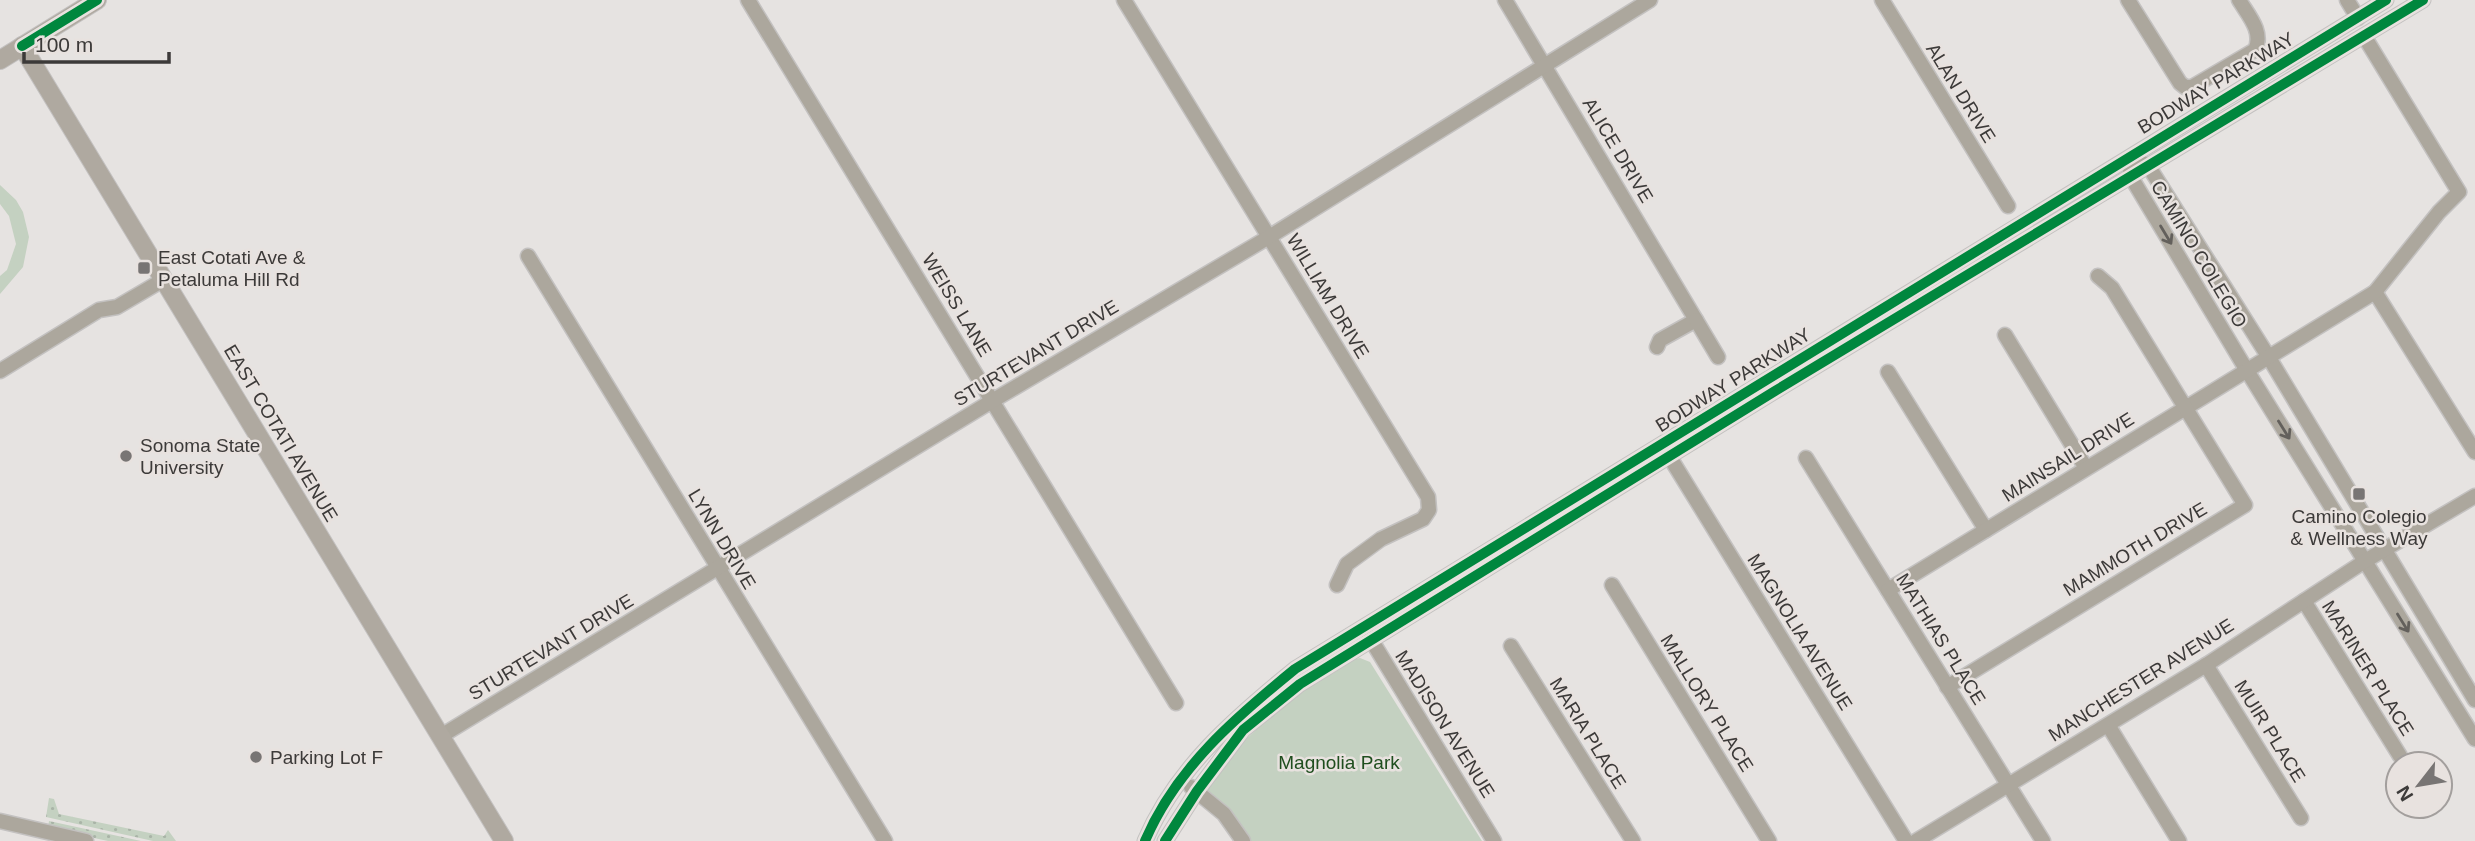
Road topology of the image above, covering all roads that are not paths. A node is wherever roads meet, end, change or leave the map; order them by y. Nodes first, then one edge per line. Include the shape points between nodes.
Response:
1 (97, 0) edge
2 (748, 0) edge
3 (1124, 0) edge
4 (1505, 0) edge
5 (1650, 0) edge
6 (1882, 0) edge
7 (2128, 0) edge
8 (2239, 0) edge
9 (2347, 0) edge
10 (2386, 0) edge
11 (2423, 0) edge
12 (2358, 18) junction
13 (2364, 36) junction
14 (22, 47) junction
15 (0, 60) edge
16 (1544, 64) junction
17 (2130, 156) junction
18 (2149, 167) junction
19 (2131, 177) junction
20 (2008, 206) dead end
21 (1269, 237) junction
22 (528, 256) dead end
23 (2098, 276) dead end
24 (163, 280) junction
25 (2375, 292) junction
26 (1696, 320) junction
27 (2004, 335) dead end
28 (1657, 347) dead end
29 (2268, 356) junction
30 (1717, 357) dead end
31 (2246, 369) junction
32 (0, 371) edge
33 (1888, 372) dead end
34 (992, 401) junction
35 (2185, 407) junction
36 (1662, 444) junction
37 (2475, 452) edge
38 (1670, 457) junction
39 (1806, 458) dead end
40 (2087, 468) junction
41 (2475, 496) edge
42 (1986, 530) junction
43 (2385, 550) junction
44 (2365, 561) junction
45 (718, 569) junction
46 (1338, 585) dead end
47 (1612, 585) dead end
48 (1888, 590) junction
49 (2304, 601) junction
50 (1367, 633) junction
51 (1511, 646) dead end
52 (2206, 664) junction
53 (1947, 687) junction
54 (2475, 700) edge
55 (1175, 703) dead end
56 (2108, 725) junction
57 (441, 736) junction
58 (2475, 739) edge
59 (2396, 750) edge
60 (464, 775) junction
61 (1181, 780) junction
62 (2008, 784) junction
63 (1197, 791) junction
64 (2301, 818) dead end
65 (0, 821) edge
66 (86, 841) edge
67 (491, 841) edge
68 (504, 841) edge
69 (885, 841) edge
70 (1146, 841) edge
71 (1166, 841) edge
72 (1243, 841) edge
73 (1494, 841) edge
74 (1633, 841) edge
75 (1769, 841) edge
76 (1906, 841) edge
77 (1916, 841) edge
78 (2043, 841) edge
79 (2179, 841) edge

1 - 14 main road
2 - 34 street, WEISS LANE
3 - 21 street, WILLIAM DRIVE
4 - 16 street, ALICE DRIVE
5 - 16 street, STURTEVANT DRIVE
6 - 20 street, ALAN DRIVE
7 - 8 street via 2185,87 2199,85 2255,50 2259,42 2254,26
9 - 12 street
10 - 12 street, BODWAY PARKWAY
11 - 13 street, BODWAY PARKWAY
12 - 17 street, BODWAY PARKWAY
13 - 18 street, BODWAY PARKWAY
13 - 25 street via 2459,192
14 - 15 main road
14 - 24 main road, EAST COTATI AVENUE
16 - 21 street, STURTEVANT DRIVE
16 - 26 street, ALICE DRIVE
17 - 18 street, CAMINO COLEGIO
17 - 19 street, CAMINO COLEGIO
17 - 36 street, BODWAY PARKWAY
18 - 19 street, BODWAY PARKWAY
18 - 29 street, CAMINO COLEGIO
19 -> 31 street, CAMINO COLEGIO
19 - 38 street, BODWAY PARKWAY
21 - 34 street, STURTEVANT DRIVE
21 - 46 street, WILLIAM DRIVE via 1428,497 1429,510 1423,519 1381,539 1347,564
22 - 45 street, LYNN DRIVE
23 - 35 street via 2112,288
24 - 32 street via 117,307 99,310
24 - 57 main road, EAST COTATI AVENUE
25 - 29 street, MAINSAIL DRIVE
25 - 37 street
26 - 28 street via 1660,340
26 - 30 street, ALICE DRIVE
27 - 40 street
29 - 31 street, MAINSAIL DRIVE
29 - 43 street, CAMINO COLEGIO
31 - 35 street, MAINSAIL DRIVE
31 -> 44 street, CAMINO COLEGIO
33 - 42 street
34 - 45 street, STURTEVANT DRIVE
34 - 55 street, WEISS LANE
35 - 40 street, MAINSAIL DRIVE
35 - 53 street, MAMMOTH DRIVE via 2245,505
36 - 38 street, MAGNOLIA AVENUE
36 - 50 street, BODWAY PARKWAY
38 - 50 street, BODWAY PARKWAY
38 - 76 street, MAGNOLIA AVENUE
39 - 48 street, MATHIAS PLACE
40 - 42 street, MAINSAIL DRIVE
41 - 43 street, MANCHESTER AVENUE
42 - 48 street, MAINSAIL DRIVE
43 - 44 street, MANCHESTER AVENUE
43 - 54 street, CAMINO COLEGIO
44 - 49 street, MANCHESTER AVENUE
44 -> 58 street, CAMINO COLEGIO
45 - 57 street, STURTEVANT DRIVE
45 - 69 street, LYNN DRIVE
47 - 75 street, MALLORY PLACE
48 - 53 street, MATHIAS PLACE
49 - 52 street, MANCHESTER AVENUE
49 - 59 street, MARINER PLACE
50 - 61 street, BODWAY PARKWAY via 1294,669 1233,720
50 - 63 street, BODWAY PARKWAY via 1243,730
50 - 73 street, MADISON AVENUE
51 - 74 street, MARIA PLACE
52 - 56 street, MANCHESTER AVENUE
52 - 64 street, MUIR PLACE
53 - 62 street, MATHIAS PLACE
56 - 62 street, MANCHESTER AVENUE
56 - 79 street
57 - 60 main road, EAST COTATI AVENUE
60 - 67 main road via 472,805
60 - 68 main road, EAST COTATI AVENUE
61 - 63 street
61 - 70 street, BODWAY PARKWAY
62 - 77 street, MANCHESTER AVENUE
62 - 78 street, MATHIAS PLACE
63 - 71 street, BODWAY PARKWAY
63 - 72 street via 1224,814
65 - 66 street

